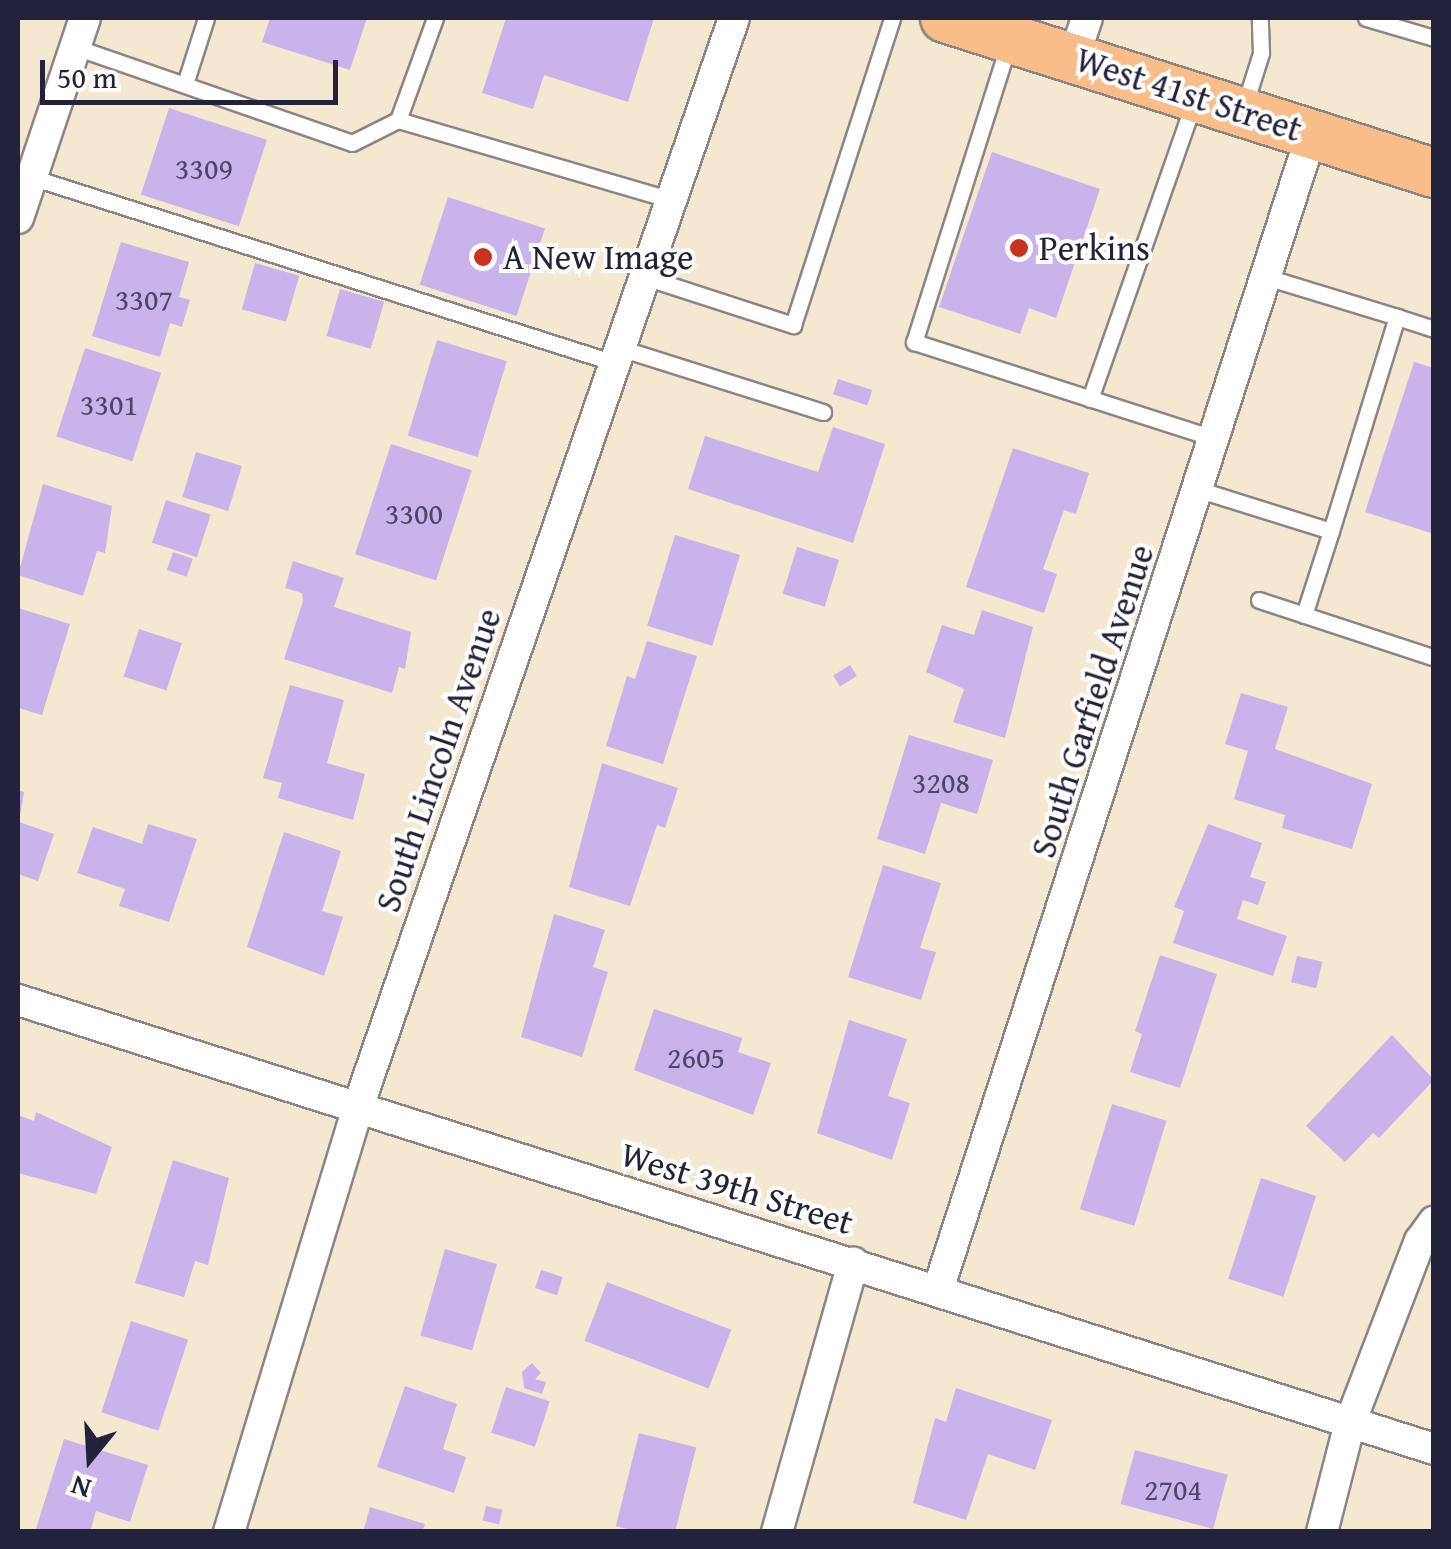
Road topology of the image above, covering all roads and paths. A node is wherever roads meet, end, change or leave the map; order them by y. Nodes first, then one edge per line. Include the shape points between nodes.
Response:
1 (84, 18) edge
2 (206, 18) edge
3 (436, 18) edge
4 (734, 18) edge
5 (892, 18) edge
6 (945, 18) edge
7 (1260, 18) edge
8 (1366, 18) edge
9 (1080, 37) edge
10 (1011, 38) junction
11 (1434, 38) edge
12 (75, 47) junction
13 (185, 84) junction
14 (1196, 96) junction
15 (1243, 111) junction
16 (398, 120) junction
17 (1312, 133) junction
18 (1434, 173) edge
19 (31, 177) junction
20 (671, 200) junction
21 (18, 218) edge
22 (645, 277) junction
23 (1266, 277) junction
24 (1398, 318) junction
25 (1434, 329) edge
26 (617, 356) junction
27 (1090, 399) junction
28 (824, 412) dead end
29 (1216, 439) junction
30 (1200, 490) junction
31 (1331, 531) junction
32 (1259, 600) dead end
33 (1304, 615) junction
34 (1432, 658) edge
35 (18, 1000) edge
36 (357, 1110) junction
37 (1434, 1222) edge
38 (853, 1263) junction
39 (938, 1290) junction
40 (1350, 1422) junction
41 (1434, 1449) edge
42 (229, 1532) edge
43 (777, 1532) edge
44 (1322, 1532) edge

1 - 12 street
2 - 13 lane
3 - 16 lane
4 - 20 street, South Lincoln Avenue
5 - 22 lane via 793,325
6 - 10 main road, West 41st Street
7 - 15 lane via 1261,53
8 - 11 lane
9 - 10 main road, West 41st Street
9 - 14 main road, West 41st Street
10 - 27 lane via 914,342
12 - 13 lane
12 - 19 street
13 - 16 lane via 352,143
14 - 15 main road, West 41st Street
14 - 27 lane
15 - 17 main road, West 41st Street
16 - 20 lane
17 - 18 main road, West 41st Street
17 - 23 street, South Garfield Avenue
19 - 21 street
19 - 26 lane
20 - 22 street, South Lincoln Avenue
22 - 26 street, South Lincoln Avenue
23 - 24 lane
23 - 29 street, South Garfield Avenue
24 - 25 lane
24 - 31 lane
26 - 28 lane
26 - 36 street, South Lincoln Avenue
27 - 29 lane
29 - 30 street, South Garfield Avenue
30 - 31 lane
30 - 39 street, South Garfield Avenue
31 - 33 lane
32 - 33 lane
33 - 34 lane
35 - 36 street, West 39th Street
36 - 38 street, West 39th Street
36 - 42 street, South Lincoln Avenue
37 - 40 street via 1420,1241
38 - 39 street, West 39th Street
38 - 43 street
39 - 40 street, West 39th Street
40 - 41 street, West 39th Street
40 - 44 street

